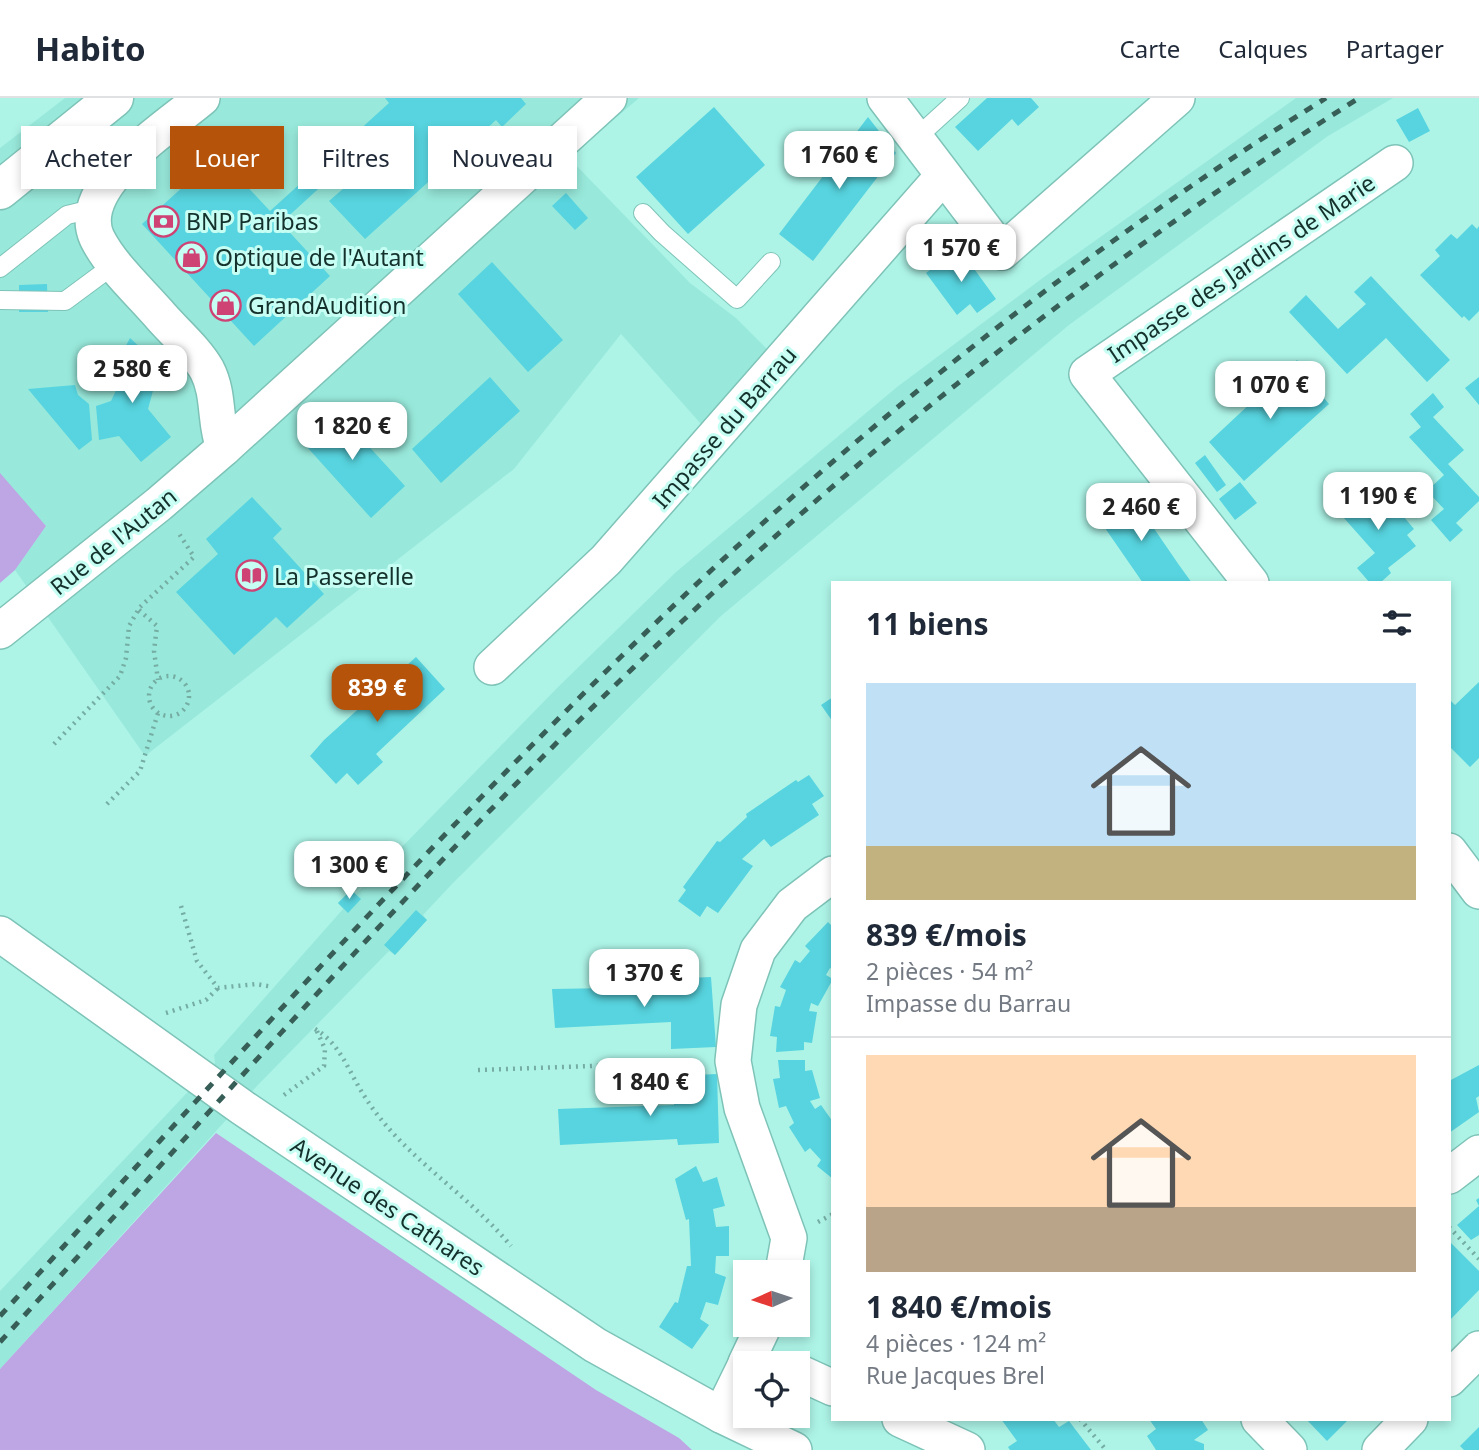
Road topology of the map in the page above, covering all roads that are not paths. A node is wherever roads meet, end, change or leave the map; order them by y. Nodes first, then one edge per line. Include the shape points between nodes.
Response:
1 (114, 98) edge
2 (202, 98) edge
3 (607, 98) edge
4 (885, 98) edge
5 (960, 98) edge
6 (1177, 98) edge
7 (915, 139) junction
8 (1395, 163) dead end
9 (943, 176) junction
10 (5, 184) edge
11 (92, 209) junction
12 (643, 212) dead end
13 (771, 262) dead end
14 (115, 264) junction
15 (0, 268) edge
16 (0, 300) edge
17 (224, 448) junction
18 (1249, 581) edge
19 (0, 631) edge
20 (492, 667) dead end
21 (1460, 851) edge
22 (831, 876) edge
23 (1479, 891) edge
24 (0, 934) edge
25 (1479, 1153) edge
26 (1451, 1174) edge
27 (785, 1260) edge
28 (1479, 1349) edge
29 (810, 1377) edge
30 (1451, 1377) edge
31 (831, 1387) edge
32 (733, 1394) edge
33 (721, 1415) junction
34 (904, 1421) edge
35 (1261, 1421) edge
36 (1408, 1421) edge
37 (794, 1450) edge
38 (967, 1450) edge
39 (1289, 1450) edge
40 (1380, 1450) edge

1 - 10 main road
2 - 11 street via 109,177
3 - 17 street, Rue de l'Autan
4 - 7 street
5 - 7 lane
6 - 9 street via 1002,252
7 - 9 street
8 - 18 street, Impasse des Jardins de Marie via 1087,374
9 - 20 street, Impasse du Barrau via 606,560
11 - 14 street via 96,237
11 - 15 lane via 67,215
12 - 13 lane via 737,299
14 - 16 lane via 65,301
14 - 17 street via 206,369
17 - 19 street, Rue de l'Autan
21 - 23 street
22 - 27 street via 792,905 758,950 738,1005 733,1061 742,1108 789,1238
24 - 33 street, Avenue des Cathares via 283,1135 595,1345
25 - 26 street
28 - 30 street
29 - 31 street
32 - 33 street
33 - 37 street, Avenue des Cathares
34 - 38 street
35 - 39 street
36 - 40 street

